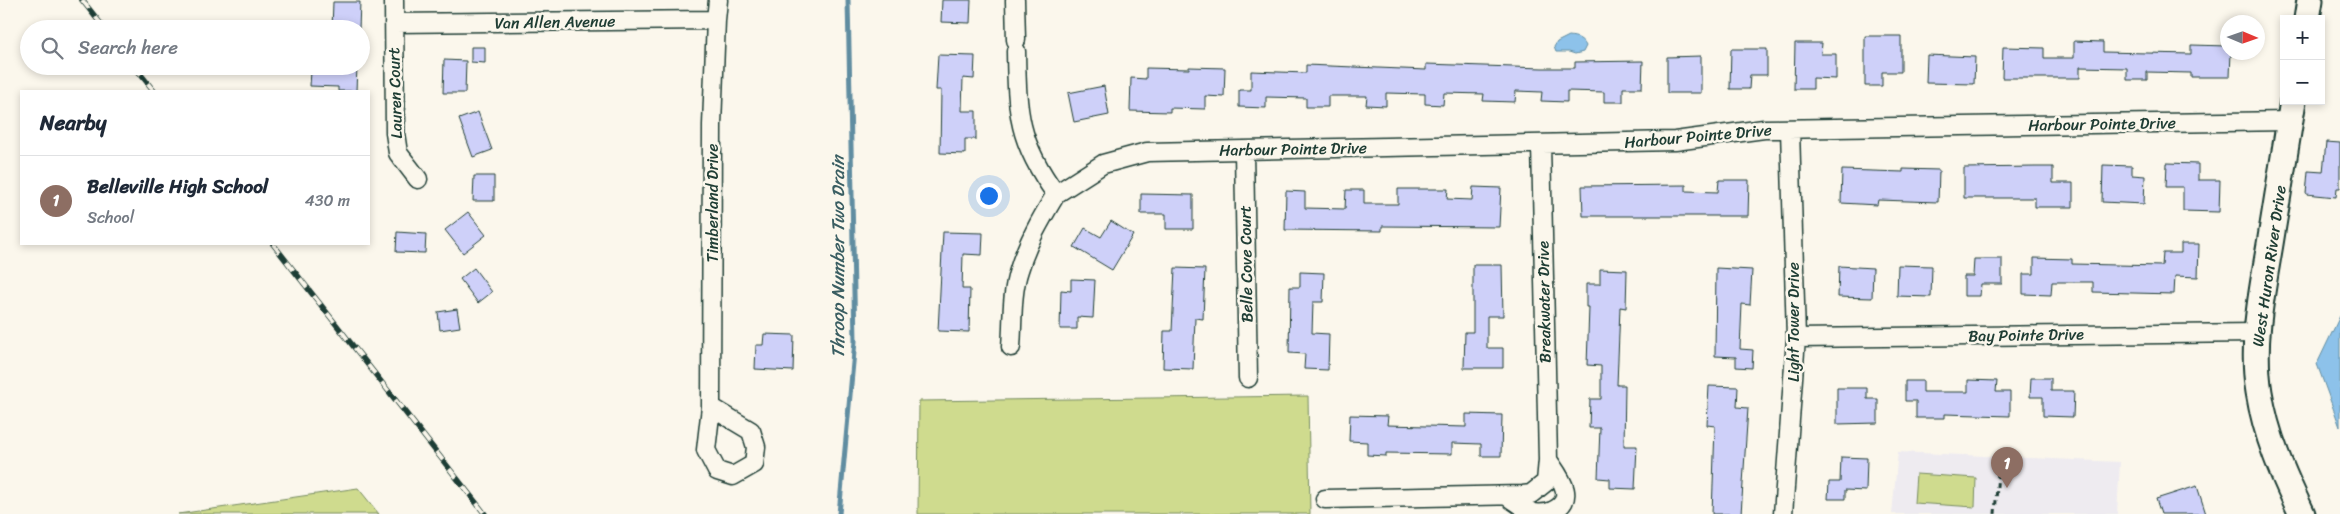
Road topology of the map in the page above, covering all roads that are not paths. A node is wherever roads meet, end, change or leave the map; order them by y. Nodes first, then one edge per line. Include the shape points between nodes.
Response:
1 (394, 0) edge
2 (718, 0) edge
3 (1015, 0) edge
4 (2310, 0) edge
5 (2308, 15) edge
6 (716, 20) junction
7 (394, 23) junction
8 (2292, 111) edge
9 (1790, 129) junction
10 (1541, 144) junction
11 (1244, 151) junction
12 (418, 179) dead end
13 (1056, 194) junction
14 (2257, 333) junction
15 (1796, 338) junction
16 (1011, 347) dead end
17 (1248, 378) dead end
18 (711, 407) dead end
19 (1548, 460) junction
20 (1507, 496) junction
21 (1325, 499) dead end
22 (1783, 514) edge
23 (2302, 514) edge

1 - 7 street, Lauren Court
2 - 6 street, Timberland Drive
3 - 13 street via 1016,97 1020,121 1028,148
4 - 5 main road
6 - 7 street, Van Allen Avenue
6 - 18 street, Timberland Drive via 712,125
7 - 12 street, Lauren Court via 393,104 398,153
8 - 9 street, Harbour Pointe Drive
8 - 14 main road, West Huron River Drive
9 - 10 street, Harbour Pointe Drive via 1764,129 1675,141
9 - 15 street, Light Tower Drive
10 - 11 street, Harbour Pointe Drive
10 - 19 street, Breakwater Drive
11 - 13 street, Harbour Pointe Drive via 1147,152 1103,164
11 - 17 street, Belle Cove Court
13 - 16 street via 1033,234 1018,272
14 - 15 street, Bay Pointe Drive
14 - 23 main road, West Huron River Drive via 2259,390 2265,423 2282,472
15 - 22 street, Light Tower Drive
19 - 20 street, Breakwater Drive via 1546,482 1531,494
19 - 20 street via 1566,489 1564,501 1558,508 1546,513 1533,513
20 - 21 street, Breakwater Drive

